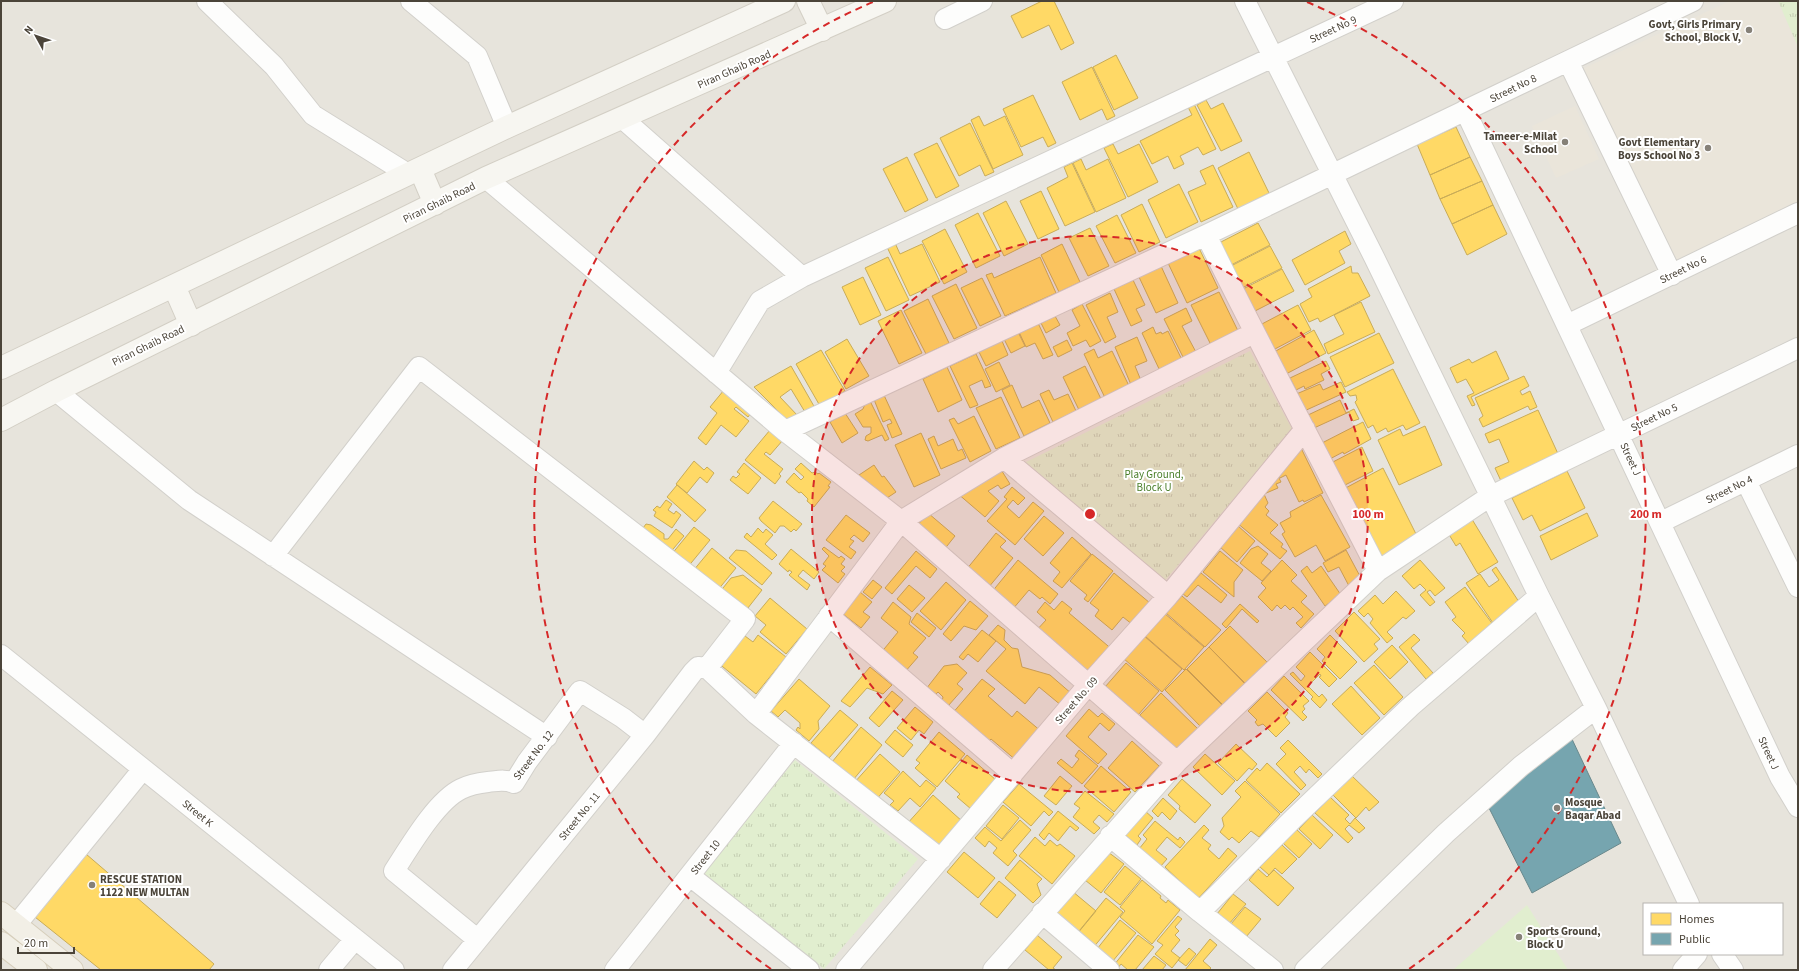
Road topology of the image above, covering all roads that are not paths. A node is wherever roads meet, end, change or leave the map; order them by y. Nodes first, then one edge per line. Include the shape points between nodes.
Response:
1 (207, 1) edge
2 (411, 1) edge
3 (784, 1) edge
4 (808, 1) edge
5 (885, 1) edge
6 (982, 1) edge
7 (1245, 1) edge
8 (1393, 1) edge
9 (1693, 1) edge
10 (945, 20) dead end
11 (822, 30) junction
12 (1274, 57) junction
13 (1568, 61) junction
14 (1466, 110) junction
15 (622, 118) junction
16 (507, 127) junction
17 (414, 171) junction
18 (1332, 175) junction
19 (486, 178) junction
20 (435, 204) junction
21 (1798, 213) edge
22 (1206, 235) junction
23 (1672, 275) junction
24 (802, 277) junction
25 (174, 286) junction
26 (191, 325) junction
27 (1567, 325) junction
28 (1254, 334) junction
29 (1798, 348) edge
30 (1, 368) edge
31 (716, 373) junction
32 (56, 391) junction
33 (1, 420) edge
34 (1305, 428) junction
35 (785, 431) junction
36 (1619, 434) junction
37 (1798, 455) edge
38 (1004, 458) junction
39 (1746, 481) junction
40 (1489, 497) junction
41 (901, 521) junction
42 (1660, 522) junction
43 (273, 556) junction
44 (1378, 571) junction
45 (1798, 587) edge
46 (1168, 596) junction
47 (1539, 596) junction
48 (829, 616) junction
49 (1, 655) edge
50 (706, 668) junction
51 (1089, 684) junction
52 (1596, 708) junction
53 (756, 714) junction
54 (645, 735) junction
55 (547, 737) junction
56 (794, 743) junction
57 (1177, 762) junction
58 (143, 769) junction
59 (1012, 774) junction
60 (1798, 807) edge
61 (1110, 836) junction
62 (941, 859) junction
63 (690, 876) junction
64 (1689, 903) edge
65 (1200, 912) junction
66 (1042, 914) junction
67 (9, 919) edge
68 (355, 939) junction
69 (477, 940) junction
70 (1, 942) edge
71 (1695, 955) edge
72 (1723, 955) edge
73 (36, 970) edge
74 (72, 970) edge
75 (329, 970) edge
76 (394, 970) edge
77 (453, 970) edge
78 (615, 970) edge
79 (809, 970) edge
80 (846, 970) edge
81 (993, 970) edge
82 (1109, 970) edge
83 (1273, 970) edge
84 (1305, 970) edge
85 (1683, 970) edge
86 (1734, 970) edge

1 - 17 street via 274,66 313,115
2 - 16 street via 477,56
3 - 16 main road
4 - 11 main road
5 - 11 main road, Piran Ghaib Road
6 - 10 street
7 - 12 street
8 - 12 street, Street No 9
9 - 13 street, Street No 8
11 - 15 main road, Piran Ghaib Road
12 - 18 street
12 - 24 street, Street No 9
13 - 14 street, Street No 8
13 - 23 street
14 - 18 street, Street No 8
14 - 27 street, Street J
15 - 19 main road, Piran Ghaib Road
15 - 24 street
16 - 17 main road
17 - 20 main road
17 - 25 main road
18 - 22 street, Street No 8
18 - 40 street
19 - 20 main road, Piran Ghaib Road
19 - 31 street
20 - 26 main road, Piran Ghaib Road
21 - 23 street, Street No 6
22 - 28 street
22 - 35 street, Street No 8
23 - 27 street, Street No 6
24 - 31 street, Street No 9 via 760,300
25 - 26 main road
25 - 30 main road
26 - 32 main road, Piran Ghaib Road
27 - 36 street, Street J
28 - 34 street
28 - 38 street
29 - 36 street, Street No 5
31 - 35 street
32 - 33 main road, Piran Ghaib Road
32 - 43 street via 190,500
34 - 44 street
34 - 46 street, Street No. 09
35 - 41 street
36 - 40 street, Street No 5
36 - 42 street, Street J
37 - 39 street, Street No 4
38 - 41 street
38 - 46 street
39 - 42 street, Street No 4
39 - 45 street
40 - 44 street, Street No 5
40 - 47 street
41 - 48 street
41 - 51 street
42 - 60 street, Street J via 1780,777
43 - 50 street via 419,367 745,620
43 - 55 street
44 - 57 street, Street No 5
46 - 51 street, Street No. 09
47 - 52 street
47 - 65 street via 1410,708
48 - 53 street
48 - 59 street
49 - 58 street, Street K
50 - 53 street
50 - 54 street, Street No. 11 via 698,667 693,672
51 - 57 street
51 - 59 street, Street No. 09
52 - 64 street
52 - 84 street via 1521,766 1463,818
53 - 56 street
54 - 55 street, Street No. 12 via 580,691
54 - 69 street, Street No. 11
55 - 69 street, Street No. 12 via 514,783 505,780 480,783 461,789 443,802 394,871
56 - 62 street
56 - 63 street, Street 10
57 - 61 street, Street No 5
58 - 67 street
58 - 68 street, Street K
59 - 62 street, Street No. 09
61 - 65 street
61 - 66 street, Street No 5
62 - 80 street, Street No. 09
63 - 78 street, Street 10
63 - 79 street
65 - 83 street
66 - 81 street, Street No 5
66 - 82 street
67 - 74 main road
68 - 75 street
68 - 76 street, Street K
69 - 77 street, Street No. 11
70 - 73 main road
71 - 85 street
72 - 86 street

